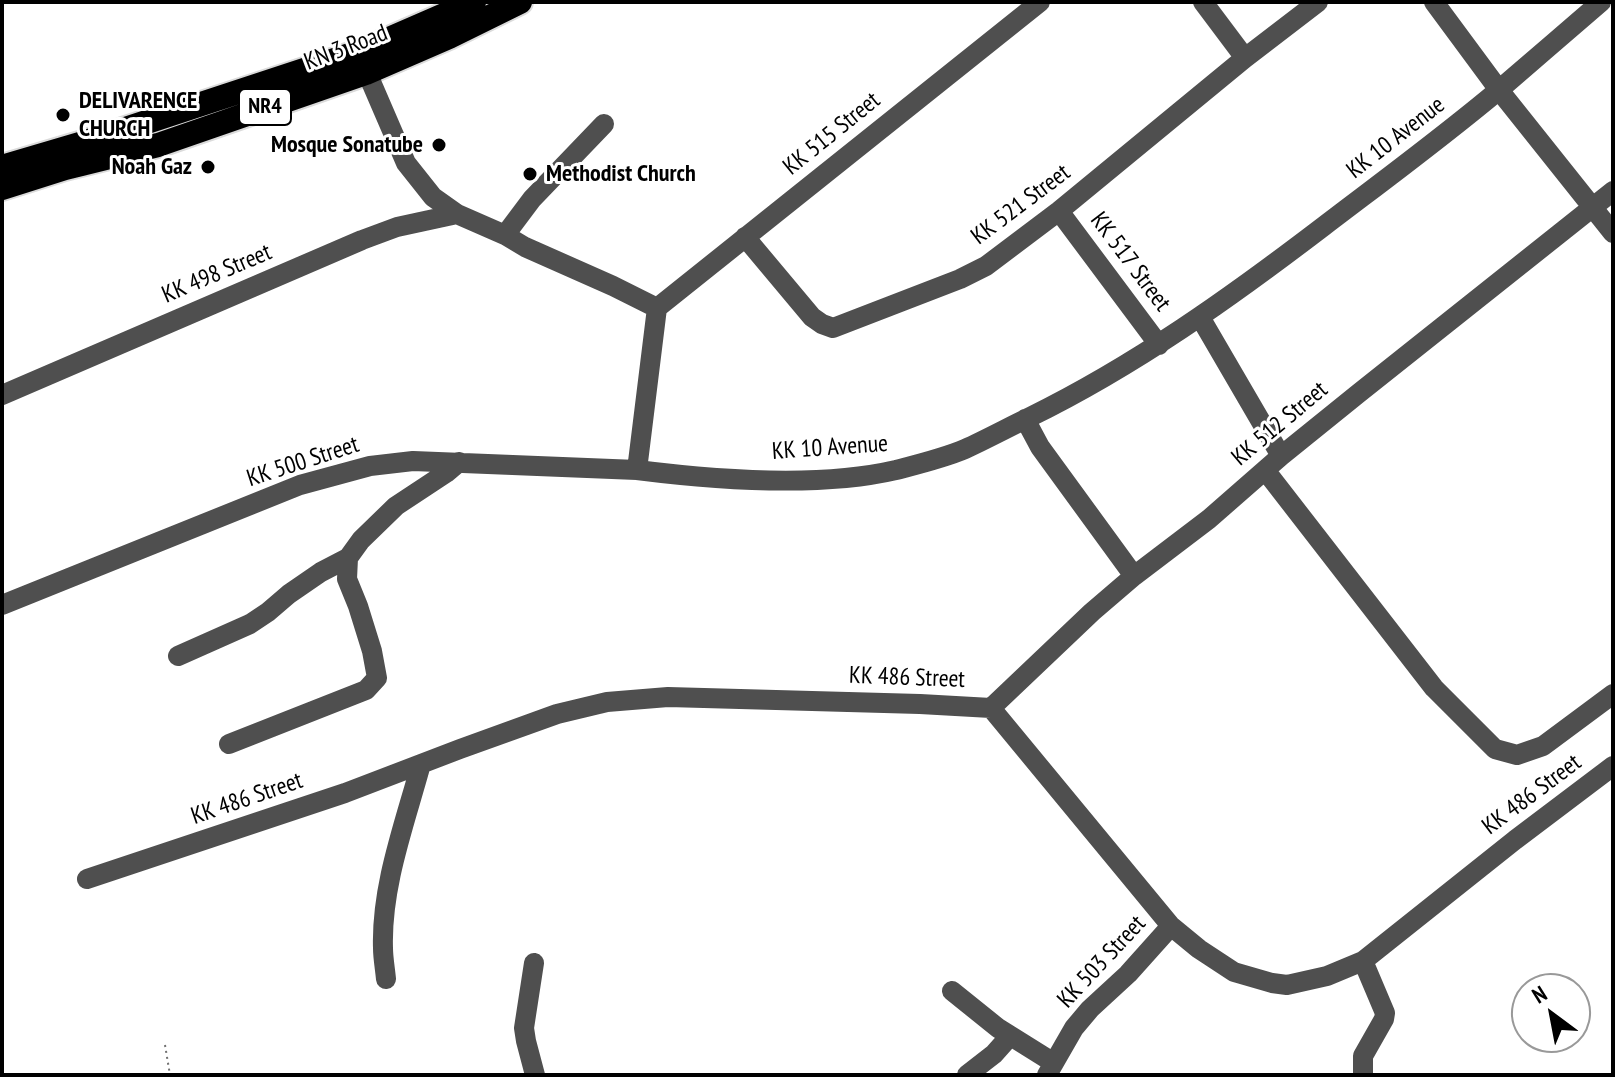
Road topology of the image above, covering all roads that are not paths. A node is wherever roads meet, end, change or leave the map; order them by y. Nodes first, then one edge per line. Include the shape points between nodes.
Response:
1 (474, 2) edge
2 (520, 2) edge
3 (1040, 2) edge
4 (1203, 2) edge
5 (1318, 2) edge
6 (1434, 2) edge
7 (1601, 2) edge
8 (1245, 58) junction
9 (362, 62) junction
10 (1499, 90) junction
11 (604, 124) dead end
12 (2, 167) edge
13 (2, 188) edge
14 (1613, 191) edge
15 (1593, 207) junction
16 (1059, 211) junction
17 (457, 214) junction
18 (1613, 233) edge
19 (505, 235) junction
20 (745, 237) junction
21 (657, 308) junction
22 (1200, 317) junction
23 (1159, 345) junction
24 (2, 395) edge
25 (1025, 419) junction
26 (1281, 456) junction
27 (459, 462) junction
28 (637, 470) junction
29 (1265, 470) junction
30 (348, 558) junction
31 (1134, 576) junction
32 (2, 605) edge
33 (178, 656) dead end
34 (1613, 694) edge
35 (991, 708) junction
36 (229, 744) dead end
37 (421, 764) junction
38 (1613, 766) edge
39 (87, 879) dead end
40 (1171, 926) junction
41 (1363, 961) junction
42 (534, 963) dead end
43 (386, 979) dead end
44 (952, 991) dead end
45 (1010, 1036) junction
46 (1050, 1069) edge
47 (535, 1075) edge
48 (967, 1075) edge
49 (1363, 1075) edge

1 - 9 highway, KN 3 Road / NR4
2 - 9 highway, KN 3 Road / NR4 via 449,37
3 - 20 street, KK 515 Street
4 - 8 street
5 - 8 street, KK 521 Street
6 - 10 street
7 - 10 street, KK 10 Avenue
8 - 16 street, KK 521 Street
9 - 12 highway, KN 3 Road / NR4
9 - 13 highway, KN 3 Road / NR4 via 158,145
9 - 17 street via 406,163 433,197
10 - 15 street
10 - 22 street, KK 10 Avenue
11 - 19 street
14 - 15 street, KK 512 Street
15 - 18 street
15 - 26 street, KK 512 Street
16 - 20 street, KK 521 Street via 986,266 833,328 812,317
16 - 23 street, KK 517 Street
17 - 19 street
17 - 24 street, KK 498 Street via 362,240
19 - 21 street
20 - 21 street, KK 515 Street
21 - 28 street
22 - 23 street, KK 10 Avenue
22 - 26 street
23 - 25 street, KK 10 Avenue
25 - 28 street, KK 10 Avenue via 964,450 862,476 747,479
25 - 31 street
26 - 29 street, KK 512 Street
27 - 28 street, KK 500 Street
27 - 30 street via 396,506
27 - 32 street, KK 500 Street via 370,466 300,485
29 - 31 street, KK 512 Street
29 - 34 street via 1434,688 1495,749 1517,755 1543,746
30 - 33 street via 250,624
30 - 36 street via 347,579 377,678 366,690
31 - 35 street, KK 512 Street
35 - 37 street, KK 486 Street via 668,697 607,702 557,714
35 - 40 street, KK 486 Street
37 - 39 street, KK 486 Street
37 - 43 street via 389,887 383,947
38 - 41 street, KK 486 Street
40 - 41 street, KK 486 Street via 1234,972 1272,983 1327,976
40 - 46 street, KK 503 Street via 1090,1009
41 - 49 street via 1385,1013 1363,1056
42 - 47 street via 524,1028
44 - 45 street
45 - 46 street
45 - 48 street

